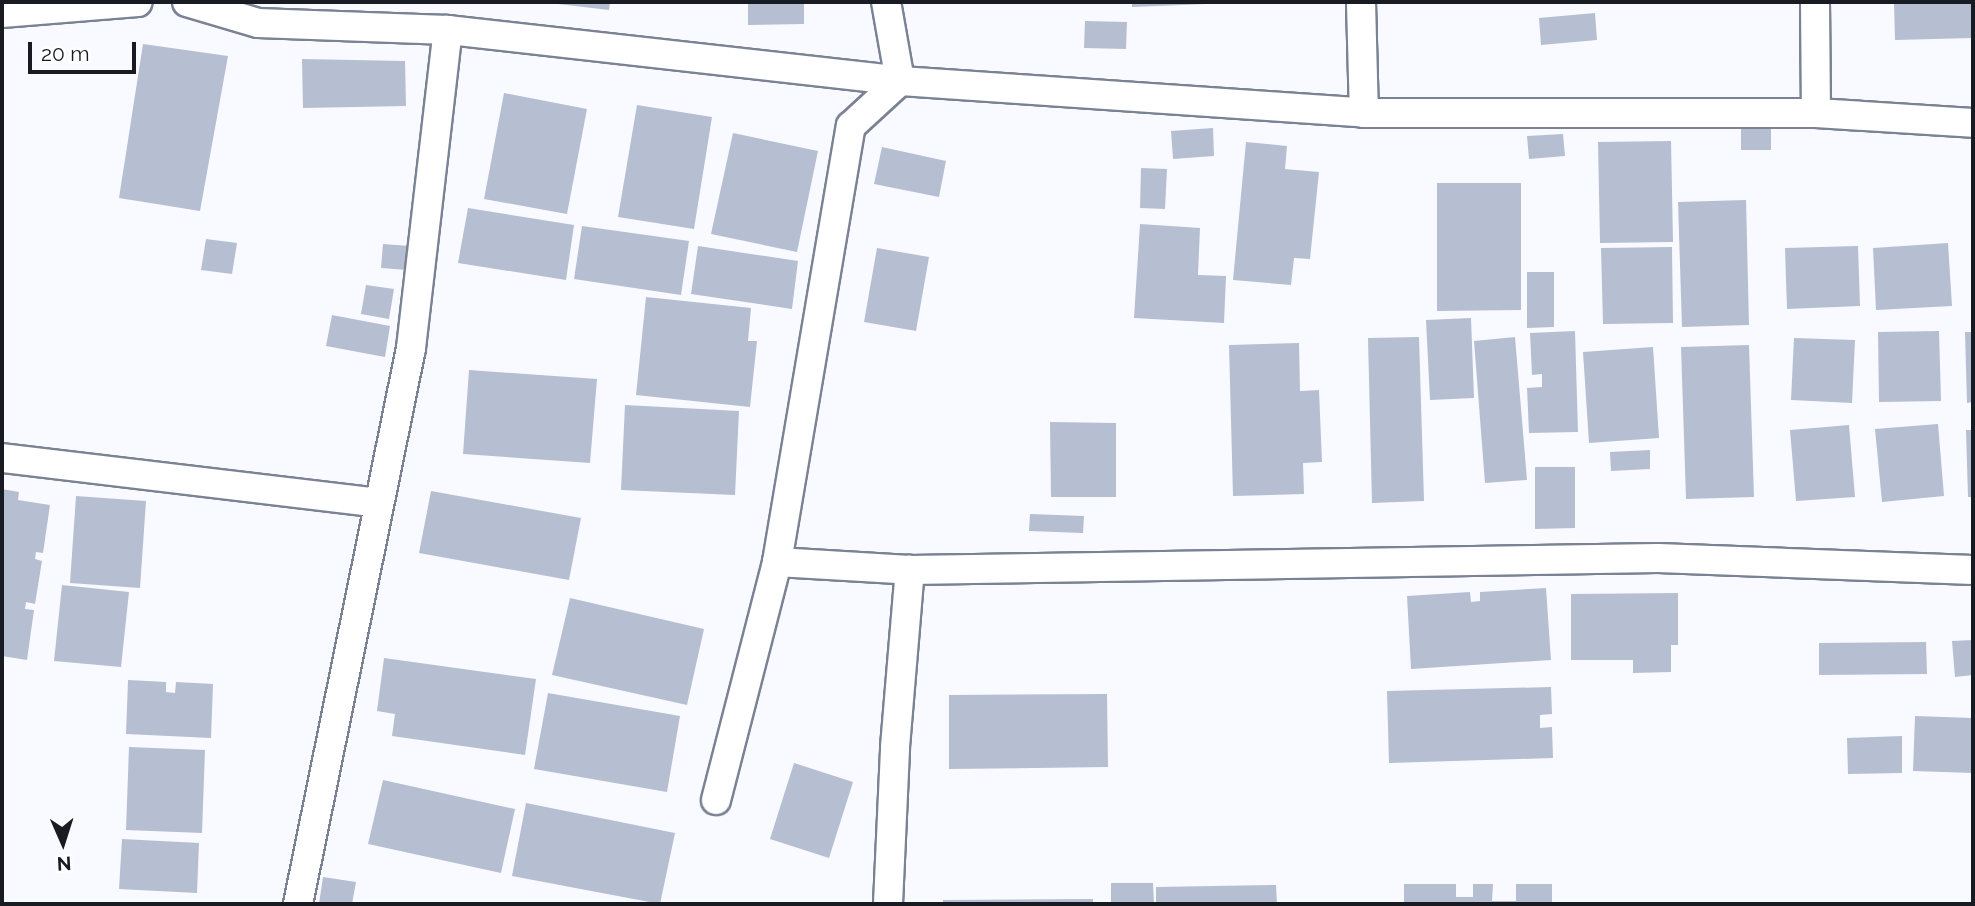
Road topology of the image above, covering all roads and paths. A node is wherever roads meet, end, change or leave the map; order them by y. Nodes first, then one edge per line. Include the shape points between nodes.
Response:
1 (138, 2) edge
2 (187, 2) edge
3 (886, 2) edge
4 (1361, 2) edge
5 (1815, 2) edge
6 (2, 13) edge
7 (448, 30) junction
8 (900, 81) junction
9 (1364, 113) junction
10 (1816, 113) junction
11 (1973, 123) edge
12 (2, 458) edge
13 (377, 503) junction
14 (777, 562) junction
15 (910, 570) junction
16 (1973, 570) edge
17 (716, 800) dead end
18 (298, 904) edge
19 (888, 904) edge

1 - 6 street
2 - 7 street via 258,23
3 - 8 street
4 - 9 street
5 - 10 street
7 - 8 street
7 - 13 street via 411,348
8 - 9 street
8 - 14 street via 851,126
9 - 10 street
10 - 11 street
12 - 13 street
13 - 18 street
14 - 15 street
14 - 17 street
15 - 16 street via 1658,558
15 - 19 street

